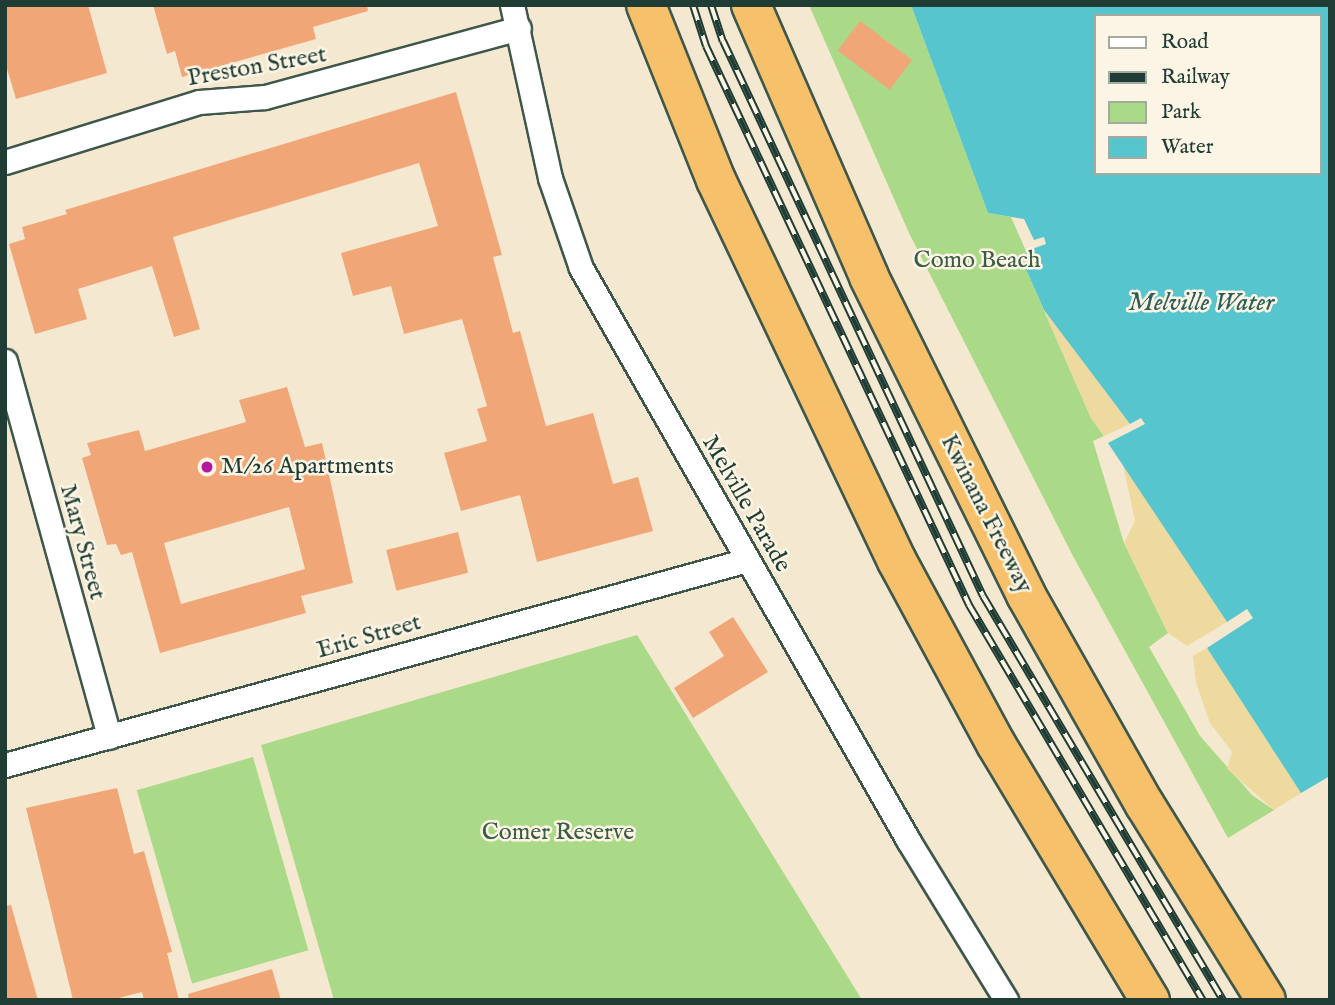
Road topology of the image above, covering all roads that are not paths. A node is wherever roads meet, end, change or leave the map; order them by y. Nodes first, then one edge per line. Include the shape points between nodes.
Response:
1 (512, 5) edge
2 (646, 5) edge
3 (751, 5) edge
4 (519, 28) junction
5 (5, 162) edge
6 (5, 361) edge
7 (747, 559) junction
8 (109, 737) junction
9 (5, 765) edge
10 (1006, 1000) edge
11 (1150, 1000) edge
12 (1266, 1000) edge

1 - 4 street, Melville Parade
2 - 11 highway via 716,180 891,550 996,744
3 - 12 highway, Kwinana Freeway via 869,278 1026,595 1145,805
4 - 5 street, Preston Street via 265,97 199,102
4 - 7 street, Melville Parade via 550,178 581,268
6 - 8 street, Mary Street
7 - 8 street, Eric Street
7 - 10 street, Melville Parade
8 - 9 street, Eric Street

